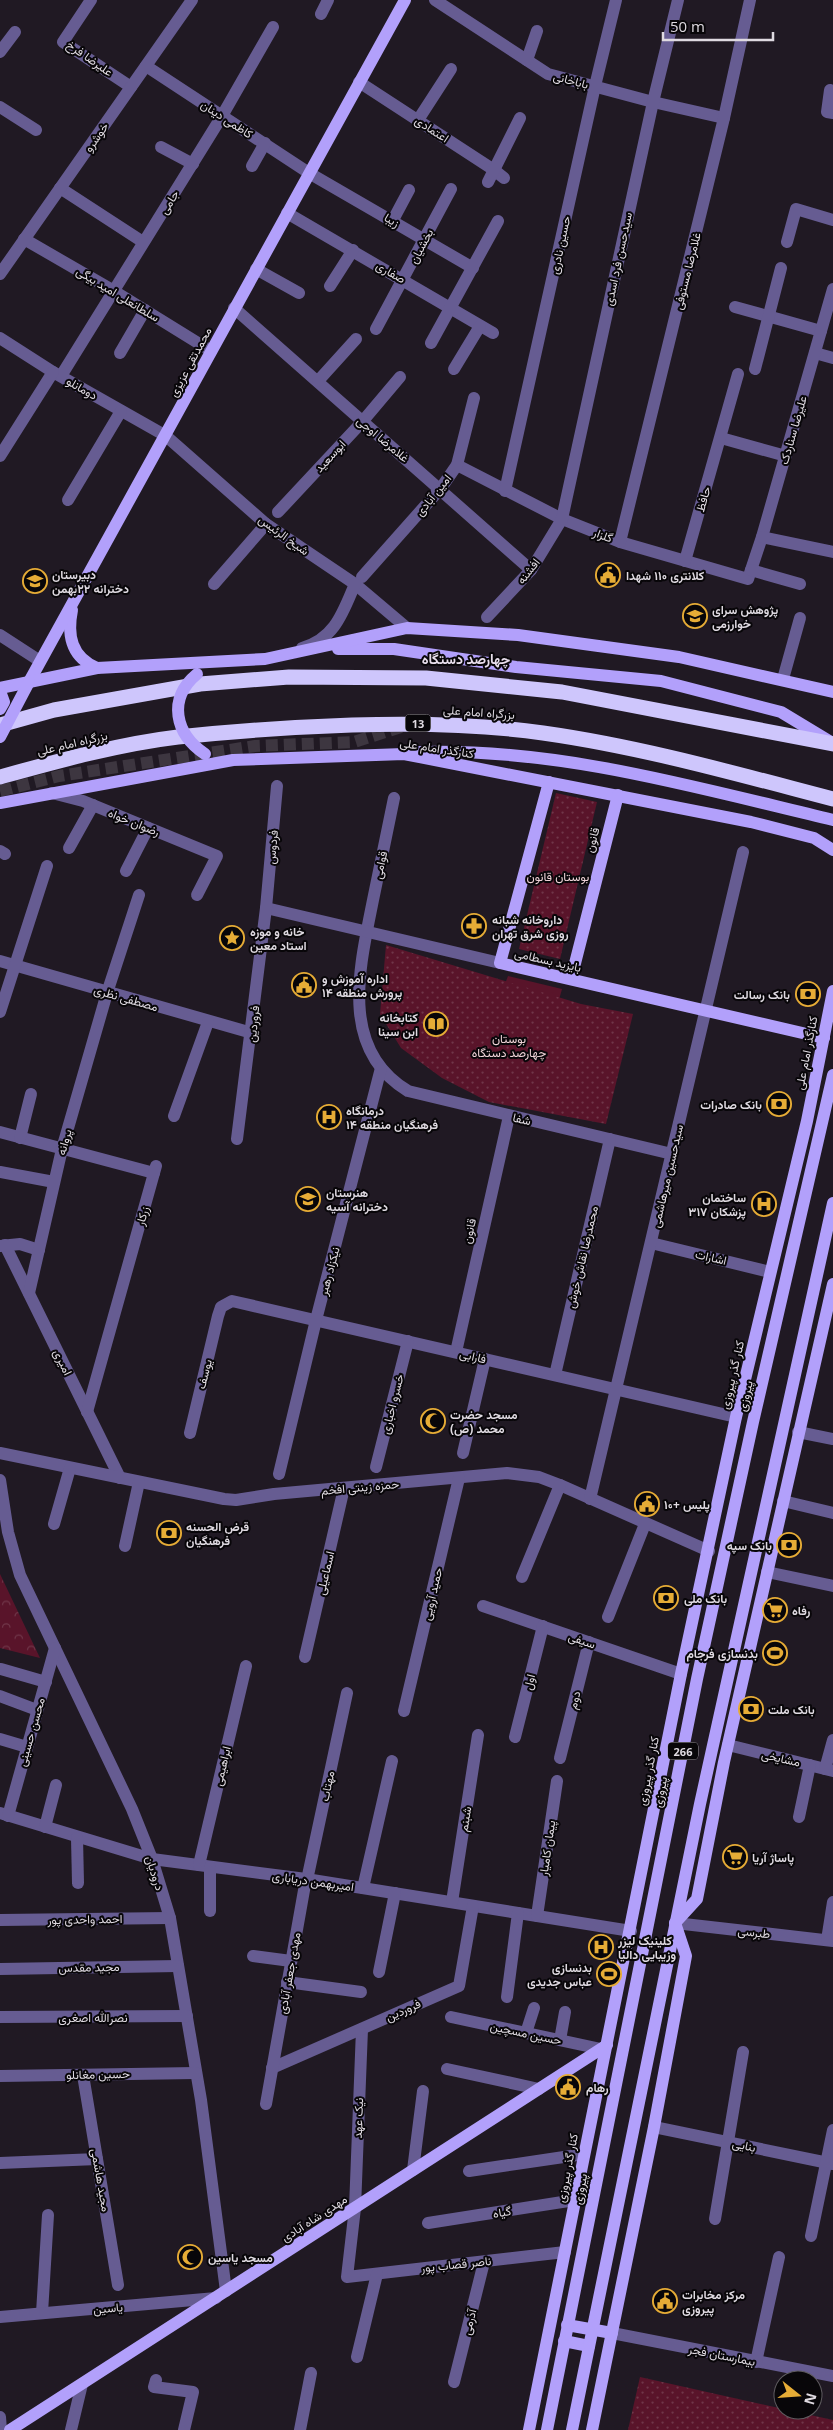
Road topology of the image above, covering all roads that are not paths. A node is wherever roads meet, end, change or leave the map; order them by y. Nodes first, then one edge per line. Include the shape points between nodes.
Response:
1 (91, 0) edge
2 (328, 0) edge
3 (405, 0) edge
4 (435, 0) edge
5 (616, 0) edge
6 (678, 0) edge
7 (750, 0) edge
8 (187, 2) edge
9 (321, 14) dead end
10 (274, 27) dead end
11 (537, 31) dead end
12 (15, 32) dead end
13 (0, 51) edge
14 (527, 60) junction
15 (146, 66) junction
16 (451, 69) dead end
17 (359, 82) junction
18 (595, 86) junction
19 (131, 87) junction
20 (830, 90) dead end
21 (653, 102) junction
22 (0, 107) edge
23 (833, 113) edge
24 (222, 116) junction
25 (520, 118) dead end
26 (724, 118) junction
27 (418, 120) junction
28 (36, 130) dead end
29 (264, 143) junction
30 (161, 148) dead end
31 (192, 164) junction
32 (252, 166) dead end
33 (309, 173) junction
34 (60, 188) junction
35 (451, 189) dead end
36 (409, 190) dead end
37 (287, 213) junction
38 (393, 220) junction
39 (833, 220) edge
40 (498, 221) dead end
41 (24, 239) junction
42 (425, 239) junction
43 (143, 242) junction
44 (787, 242) dead end
45 (353, 250) junction
46 (256, 268) junction
47 (473, 268) junction
48 (781, 268) dead end
49 (0, 274) edge
50 (403, 279) junction
51 (330, 286) dead end
52 (833, 289) edge
53 (114, 291) junction
54 (299, 293) dead end
55 (735, 307) dead end
56 (234, 308) junction
57 (450, 308) junction
58 (145, 310) junction
59 (768, 316) junction
60 (480, 326) junction
61 (376, 329) dead end
62 (821, 332) junction
63 (493, 333) dead end
64 (0, 338) edge
65 (356, 339) dead end
66 (431, 344) dead end
67 (211, 351) junction
68 (120, 353) dead end
69 (815, 353) junction
70 (833, 358) edge
71 (454, 369) dead end
72 (755, 369) dead end
73 (57, 374) junction
74 (738, 374) dead end
75 (400, 377) dead end
76 (318, 382) junction
77 (474, 398) dead end
78 (120, 411) junction
79 (362, 422) junction
80 (166, 436) junction
81 (720, 438) junction
82 (0, 456) edge
83 (786, 456) junction
84 (457, 465) junction
85 (441, 488) junction
86 (506, 491) junction
87 (68, 500) dead end
88 (278, 512) dead end
89 (562, 519) junction
90 (266, 524) junction
91 (762, 537) junction
92 (620, 542) junction
93 (833, 552) edge
94 (685, 561) junction
95 (531, 570) junction
96 (751, 570) junction
97 (358, 580) junction
98 (214, 584) dead end
99 (800, 584) dead end
100 (74, 601) junction
101 (487, 618) dead end
102 (800, 618) dead end
103 (407, 628) junction
104 (0, 635) edge
105 (314, 649) junction
106 (265, 659) junction
107 (238, 660) junction
108 (40, 661) junction
109 (97, 668) junction
110 (783, 680) junction
111 (29, 682) junction
112 (0, 690) edge
113 (833, 692) edge
114 (0, 709) edge
115 (0, 725) edge
116 (0, 738) edge
117 (833, 744) edge
118 (404, 754) junction
119 (233, 760) junction
120 (0, 776) edge
121 (549, 782) junction
122 (278, 786) dead end
123 (49, 792) junction
124 (618, 795) junction
125 (394, 798) dead end
126 (833, 799) edge
127 (0, 803) edge
128 (93, 805) junction
129 (833, 820) edge
130 (148, 828) junction
131 (69, 848) dead end
132 (833, 850) edge
133 (743, 852) dead end
134 (48, 866) dead end
135 (126, 872) dead end
136 (139, 895) dead end
137 (197, 895) dead end
138 (266, 908) junction
139 (367, 932) junction
140 (0, 961) edge
141 (500, 963) junction
142 (15, 966) junction
143 (571, 980) junction
144 (833, 991) edge
145 (107, 993) junction
146 (706, 1011) junction
147 (0, 1012) edge
148 (208, 1022) junction
149 (252, 1033) junction
150 (824, 1038) junction
151 (381, 1068) junction
152 (833, 1075) edge
153 (30, 1094) dead end
154 (174, 1116) dead end
155 (508, 1116) junction
156 (807, 1121) junction
157 (0, 1132) edge
158 (820, 1134) junction
159 (20, 1138) junction
160 (237, 1139) dead end
161 (610, 1139) junction
162 (802, 1140) junction
163 (62, 1149) junction
164 (672, 1154) junction
165 (0, 1172) edge
166 (54, 1182) junction
167 (833, 1203) edge
168 (651, 1243) junction
169 (3, 1246) edge
170 (39, 1250) junction
171 (770, 1272) junction
172 (814, 1278) junction
173 (833, 1283) edge
174 (29, 1293) junction
175 (218, 1316) joint
176 (316, 1320) junction
177 (408, 1341) junction
178 (456, 1352) junction
179 (485, 1359) junction
180 (554, 1375) junction
181 (616, 1389) junction
182 (87, 1412) junction
183 (736, 1417) junction
184 (782, 1428) junction
185 (798, 1432) junction
186 (190, 1433) dead end
187 (833, 1439) edge
188 (0, 1453) edge
189 (463, 1453) dead end
190 (376, 1467) dead end
191 (70, 1468) junction
192 (279, 1474) dead end
193 (120, 1478) junction
194 (459, 1478) junction
195 (0, 1480) edge
196 (139, 1482) junction
197 (560, 1485) junction
198 (344, 1488) junction
199 (766, 1498) junction
200 (590, 1499) junction
201 (783, 1501) junction
202 (833, 1513) edge
203 (54, 1524) dead end
204 (645, 1524) junction
205 (125, 1546) dead end
206 (708, 1551) junction
207 (751, 1569) junction
208 (767, 1572) junction
209 (522, 1577) dead end
210 (833, 1586) edge
211 (483, 1606) dead end
212 (608, 1617) dead end
213 (543, 1626) junction
214 (589, 1642) junction
215 (55, 1648) junction
216 (305, 1657) dead end
217 (246, 1666) dead end
218 (1, 1669) edge
219 (681, 1674) junction
220 (46, 1682) junction
221 (347, 1693) dead end
222 (0, 1696) edge
223 (38, 1710) junction
224 (404, 1711) dead end
225 (478, 1735) dead end
226 (515, 1737) dead end
227 (0, 1739) edge
228 (833, 1740) edge
229 (728, 1745) junction
230 (27, 1747) junction
231 (560, 1758) dead end
232 (392, 1761) dead end
233 (810, 1765) junction
234 (829, 1770) edge
235 (557, 1781) dead end
236 (56, 1785) dead end
237 (4, 1815) edge
238 (799, 1817) dead end
239 (45, 1827) junction
240 (77, 1838) junction
241 (152, 1859) junction
242 (205, 1866) junction
243 (306, 1879) junction
244 (78, 1883) dead end
245 (363, 1888) junction
246 (395, 1894) junction
247 (452, 1902) junction
248 (833, 1902) edge
249 (473, 1906) junction
250 (210, 1911) dead end
251 (518, 1913) junction
252 (537, 1916) junction
253 (170, 1918) junction
254 (0, 1920) edge
255 (675, 1923) junction
256 (631, 1931) junction
257 (830, 1940) edge
258 (253, 1956) dead end
259 (291, 1961) junction
260 (178, 1966) junction
261 (0, 1969) edge
262 (379, 1972) dead end
263 (288, 1982) junction
264 (361, 1992) dead end
265 (507, 1998) dead end
266 (534, 2008) dead end
267 (565, 2012) dead end
268 (187, 2016) junction
269 (0, 2017) edge
270 (451, 2017) dead end
271 (362, 2029) junction
272 (526, 2033) junction
273 (560, 2040) junction
274 (604, 2047) junction
275 (743, 2052) dead end
276 (272, 2068) junction
277 (447, 2069) dead end
278 (196, 2073) junction
279 (83, 2075) junction
280 (0, 2076) edge
281 (539, 2089) junction
282 (424, 2092) dead end
283 (266, 2104) dead end
284 (634, 2124) junction
285 (654, 2127) junction
286 (833, 2130) edge
287 (726, 2142) junction
288 (584, 2154) junction
289 (97, 2159) junction
290 (0, 2163) edge
291 (829, 2163) edge
292 (413, 2170) junction
293 (469, 2171) dead end
294 (575, 2200) junction
295 (355, 2208) junction
296 (48, 2215) dead end
297 (715, 2219) dead end
298 (428, 2223) dead end
299 (811, 2236) dead end
300 (565, 2252) junction
301 (779, 2257) dead end
302 (484, 2262) junction
303 (377, 2274) junction
304 (347, 2277) joint
305 (118, 2285) dead end
306 (221, 2294) junction
307 (42, 2313) junction
308 (0, 2317) edge
309 (567, 2325) junction
310 (593, 2330) junction
311 (612, 2334) junction
312 (564, 2341) junction
313 (589, 2346) junction
314 (358, 2357) dead end
315 (756, 2362) junction
316 (311, 2372) dead end
317 (833, 2376) edge
318 (156, 2380) dead end
319 (454, 2382) dead end
320 (82, 2384) junction
321 (0, 2417) edge
322 (1, 2430) edge
323 (10, 2430) edge
324 (71, 2430) edge
325 (184, 2430) edge
326 (300, 2430) edge
327 (529, 2430) edge
328 (547, 2430) edge
329 (572, 2430) edge
330 (592, 2430) edge

1 - 19 street, علیرضا فرخ via 63,42
2 - 9 street
3 - 17 main road, محمدتقی عزیزی
4 - 14 street, باباخانی
5 - 18 street, حسین نادری
6 - 21 street, سیدحسن فرد اسدی
7 - 26 street, غلامرضا مستوفی
8 - 15 street, خوشرو
10 - 24 street, جامی
11 - 14 street
12 - 13 street
14 - 18 street, باباخانی via 548,74
15 - 19 street, خوشرو
15 - 24 street, کاظمی دینان
16 - 27 street
17 - 27 street, اعتمادی
17 - 33 main road, محمدتقی عزیزی
18 - 21 street, باباخانی
18 - 86 street, حسین نادری
19 - 34 street, خوشرو
20 - 23 street via 827,112
21 - 26 street, باباخانی
21 - 89 street, سیدحسن فرد اسدی
22 - 28 street
24 - 29 street, کاظمی دینان
24 - 31 street, جامی
25 - 27 street, اعتمادی via 495,177
26 - 92 street, غلامرضا مستوفی
29 - 32 street
29 - 33 street, کاظمی دینان
30 - 31 street
31 - 43 street, جامی
33 - 37 main road, محمدتقی عزیزی
33 - 38 street, زیبا
34 - 41 street, خوشرو
34 - 43 street
35 - 42 street, بخشیان
36 - 38 street
37 - 45 street, صفاری
37 - 46 main road, محمدتقی عزیزی
38 - 42 street, زیبا
39 - 44 street via 796,209
40 - 47 street
41 - 49 street, خوشرو
41 - 53 street, سلطانعلی امید بیگی
42 - 47 street, زیبا
42 - 50 street, بخشیان
43 - 53 street, جامی
45 - 50 street, صفاری
45 - 51 street
46 - 54 street
46 - 56 main road, محمدتقی عزیزی
47 - 57 street
48 - 59 street
50 - 57 street, صفاری
50 - 61 street, بخشیان
52 - 62 street, علیرضا سناردک
53 - 58 street, سلطانعلی امید بیگی
53 - 73 street, جامی
55 - 59 street
56 - 67 main road, محمدتقی عزیزی
56 - 76 street, غلامرضا اوجی
57 - 60 street, صفاری
57 - 66 street
58 - 67 street, سلطانعلی امید بیگی
58 - 68 street
59 - 62 street
59 - 72 street
60 - 63 street, صفاری
60 - 71 street
62 - 69 street, علیرضا سناردک
64 - 73 street, دومانلو
65 - 76 street
67 - 80 main road, محمدتقی عزیزی
69 - 70 street
69 - 83 street, علیرضا سناردک
73 - 78 street, دومانلو
73 - 82 street, جامی
74 - 81 street, حافظ
75 - 79 street, ابوسعید
76 - 79 street, غلامرضا اوجی
77 - 84 street, امین آبادی
78 - 80 street, دومانلو
78 - 87 street
79 - 85 street, غلامرضا اوجی
79 - 88 street, ابوسعید
80 - 90 street, شیخ الرئیس
80 - 100 main road, محمدتقی عزیزی
81 - 83 street
81 - 94 street, حافظ
83 - 91 street, علیرضا سناردک
84 - 85 street, امین آبادی
84 - 86 street, گلزار
85 - 95 street, غلامرضا اوجی
85 - 97 street, امین آبادی
86 - 89 street, گلزار
89 - 92 street, گلزار
89 - 95 street, افشنه
90 - 97 street, شیخ الرئیس
90 - 98 street
91 - 93 street
91 - 96 street, علیرضا سناردک
92 - 94 street, گلزار
94 - 96 street, گلزار via 746,580
95 - 101 street, افشنه
96 - 99 street
97 - 103 street, شیخ الرئیس
97 - 106 street via 333,631 310,646
100 - 108 main road, محمدتقی عزیزی
100 - 109 main road via 70,623 72,643 83,660
102 - 110 street
103 - 105 main road
103 - 110 main road via 518,636 670,656
104 - 108 street
105 - 106 main road
105 - 117 main road via 394,648 516,667 661,682 781,712
106 - 107 main road
107 - 109 main road
107 - 119 main road, bridge via 197,674 182,689 179,719 185,738 205,754
108 - 111 main road, محمدتقی عزیزی
109 - 111 main road
110 - 113 main road
111 - 112 main road
111 - 116 main road, محمدتقی عزیزی, bridge
112 - 114 main road via 4,702
115 - 117 highway via 54,710 200,684 289,678 426,678 562,692
118 - 119 main road, کنارگذر امام علی
118 - 121 main road, کنارگذر امام علی
118 - 129 main road via 450,751 580,764
119 - 123 main road, کنارگذر امام علی
120 - 126 highway, بزرگراه امام علی / 13 via 91,753 177,737 315,726 413,723 533,732 646,750
121 - 124 main road, کنارگذر امام علی
121 - 141 main road
122 - 138 street, فردوس
123 - 127 main road, کنارگذر امام علی
123 - 128 street, رضوان خواه
124 - 132 main road, کنارگذر امام علی via 796,833 814,838
124 - 143 main road, قانون
125 - 139 street, قوامی
128 - 130 street, رضوان خواه
128 - 131 street
130 - 135 street
130 - 137 street, رضوان خواه via 217,856
133 - 146 street, سیدحسین میرهاشمی
134 - 142 street
136 - 145 street, پروانه
138 - 139 street, بایزید بسطامی
138 - 149 street, فروردین
139 - 141 street, بایزید بسطامی
139 - 151 street, قوامی via 358,1006 362,1028
140 - 142 street, مصطفی نظری
141 - 143 main road, بایزید بسطامی
142 - 145 street, مصطفی نظری
142 - 147 street
143 - 146 main road, بایزید بسطامی
144 - 150 main road, کنارگذر امام علی
145 - 148 street, مصطفی نظری
145 - 163 street, پروانه
146 - 150 main road, بایزید بسطامی
146 - 164 street, سیدحسین میرهاشمی
148 - 149 street, مصطفی نظری
148 - 154 street
149 - 160 street, فروردین
150 - 156 main road, کنارگذر امام علی
151 - 155 street, شفا via 393,1082 408,1091
151 - 176 street, نیکزاد رهبر
152 - 158 main road, پیروزی / 266
153 - 159 street
155 - 161 street, شفا
155 - 178 street, قانون
156 - 158 main road
156 - 162 main road, کنار گذر پیروزی
157 - 159 street, زرکار
158 - 162 main road
158 - 309 main road, پیروزی / 266 via 697,1679
159 - 163 street, زرکار
161 - 164 street, شفا
161 - 180 street, محمدرضا نقاش خوش
162 - 171 main road, کنار گذر پیروزی
163 - 166 street, پروانه
163 - 182 street, زرکار via 155,1170
164 - 168 street, سیدحسین میرهاشمی
165 - 166 street
166 - 170 street, پروانه
167 - 172 main road, 266
168 - 171 street, اشارات
168 - 181 street, سیدحسین میرهاشمی
169 - 170 street via 20,1244
169 - 174 street, امیری
170 - 174 street, پروانه
171 - 183 main road, کنار گذر پیروزی
172 - 173 main road
172 - 184 main road, 266
173 - 185 main road
174 - 182 street, امیری
175 - 176 street, فارابی via 222,1307 232,1301
175 - 186 street, یوسف
176 - 177 street, فارابی
176 - 192 street, نیکزاد رهبر
177 - 178 street, فارابی
177 - 190 street, خسرو اخباری
178 - 179 street, فارابی
179 - 180 street, فارابی
179 - 189 street
180 - 181 street, فارابی
181 - 183 street, فارابی
181 - 200 street, سیدحسین میرهاشمی
182 - 193 street, امیری
183 - 206 main road, کنار گذر پیروزی
184 - 185 main road
184 - 199 main road, 266
185 - 187 street
185 - 201 main road
188 - 191 street, حمزه زینتی افخم
191 - 193 street, حمزه زینتی افخم
191 - 203 street
193 - 196 street, حمزه زینتی افخم
194 - 197 street, حمزه زینتی افخم via 507,1473 539,1477
194 - 198 street, حمزه زینتی افخم
194 - 224 street, حمید آرویی
195 - 215 street, درودیان via 8,1532 20,1575
196 - 198 street, حمزه زینتی افخم via 236,1500
196 - 205 street
197 - 200 street, حمزه زینتی افخم
197 - 209 street
198 - 216 street, اسماعیلی
199 - 201 main road
199 - 207 main road, 266
200 - 204 street, حمزه زینتی افخم
201 - 202 street
201 - 208 main road
204 - 206 street, حمزه زینتی افخم
204 - 212 street
206 - 219 main road, کنار گذر پیروزی
207 - 208 main road
207 - 255 main road, 266
208 - 210 street
208 - 229 main road
211 - 213 street, سیفی
213 - 214 street, سیفی
213 - 226 street, اول
214 - 219 street, سیفی
214 - 231 street, دوم
215 - 220 street, محسن حسینی
215 - 241 street, درودیان via 132,1809
217 - 242 street, ابراهیمی
218 - 220 street
219 - 256 main road, کنار گذر پیروزی
220 - 223 street, محسن حسینی
221 - 243 street, مهتاب
222 - 223 street
223 - 230 street, محسن حسینی
225 - 247 street, شبنم
227 - 230 street
228 - 234 street
229 - 233 street, مشایخی
229 - 255 main road via 697,1899
230 - 237 street, محسن حسینی
232 - 245 street
233 - 234 street, مشایخی
233 - 238 street
235 - 252 street, پیمان کامیار
236 - 239 street
237 - 239 street, امیربهمن دریاباری
239 - 240 street, امیربهمن دریاباری
240 - 241 street, امیربهمن دریاباری
240 - 244 street
241 - 242 street, امیربهمن دریاباری
241 - 253 street, درودیان
242 - 243 street, امیربهمن دریاباری
242 - 250 street, ابراهیمی
243 - 245 street, امیربهمن دریاباری
243 - 259 street, مهدی جعفر آبادی
245 - 246 street, امیربهمن دریاباری
246 - 247 street, امیربهمن دریاباری
246 - 262 street
247 - 249 street, امیربهمن دریاباری
248 - 257 street
249 - 251 street, امیربهمن دریاباری
249 - 271 street, فروردین via 459,1986
251 - 252 street, امیربهمن دریاباری
251 - 265 street
252 - 256 street, امیربهمن دریاباری
253 - 254 street, احمد واحدی پور
253 - 260 street, درودیان
255 - 257 street, طبرسی
255 - 284 main road, 266
255 - 285 main road via 686,1956
256 - 274 main road, کنار گذر پیروزی
258 - 259 street
259 - 263 street, مهدی جعفر آبادی
260 - 261 street, مجید مقدس
260 - 268 street, درودیان
263 - 264 street
263 - 276 street, مهدی جعفر آبادی
266 - 272 street
267 - 273 street
268 - 269 street, نصرالله اصغری
268 - 278 street, درودیان
270 - 272 street, حسین مسچین
271 - 276 street, فروردین
271 - 295 street, نیک عهد
272 - 273 street, حسین مسچین
273 - 274 street, حسین مسچین
274 - 281 main road, مهدی شاه آبادی
274 - 288 main road, کنار گذر پیروزی
275 - 287 street
276 - 283 street, مهدی جعفر آبادی
277 - 281 street
278 - 279 street, حسین مغانلو
278 - 306 street, درودیان
279 - 280 street, حسین مغانلو
279 - 289 street, مجید هاشمی
281 - 292 main road, مهدی شاه آبادی
282 - 292 street
284 - 285 main road
284 - 310 main road, 266
285 - 287 street, بنایی
285 - 311 main road
286 - 291 street
287 - 291 street, بنایی
287 - 297 street
288 - 293 street
288 - 294 main road, کنار گذر پیروزی
289 - 290 street
289 - 305 street, مجید هاشمی
291 - 299 street
292 - 295 main road, مهدی شاه آبادی
294 - 298 street, گیاه
294 - 300 main road, کنار گذر پیروزی
295 - 304 street, نیک عهد
295 - 306 main road, مهدی شاه آبادی
296 - 307 street
300 - 302 street, ناصر قصاب پور
300 - 327 main road, کنار گذر پیروزی
301 - 315 street
302 - 303 street, ناصر قصاب پور
302 - 319 street, آذرمی
303 - 304 street, ناصر قصاب پور
303 - 314 street
306 - 307 street, یاسین
306 - 320 main road, مهدی شاه آبادی
307 - 308 street, یاسین
309 - 310 main road
309 - 312 main road, پیروزی / 266
310 - 311 main road
310 - 313 main road, 266
311 - 315 street, بیمارستان فجر
311 - 330 main road
312 - 313 main road
312 - 328 main road, پیروزی / 266
313 - 329 main road, 266
315 - 317 street, بیمارستان فجر
316 - 326 street
318 - 325 street via 154,2387 192,2392
320 - 323 main road, مهدی شاه آبادی
320 - 324 street
321 - 322 street

